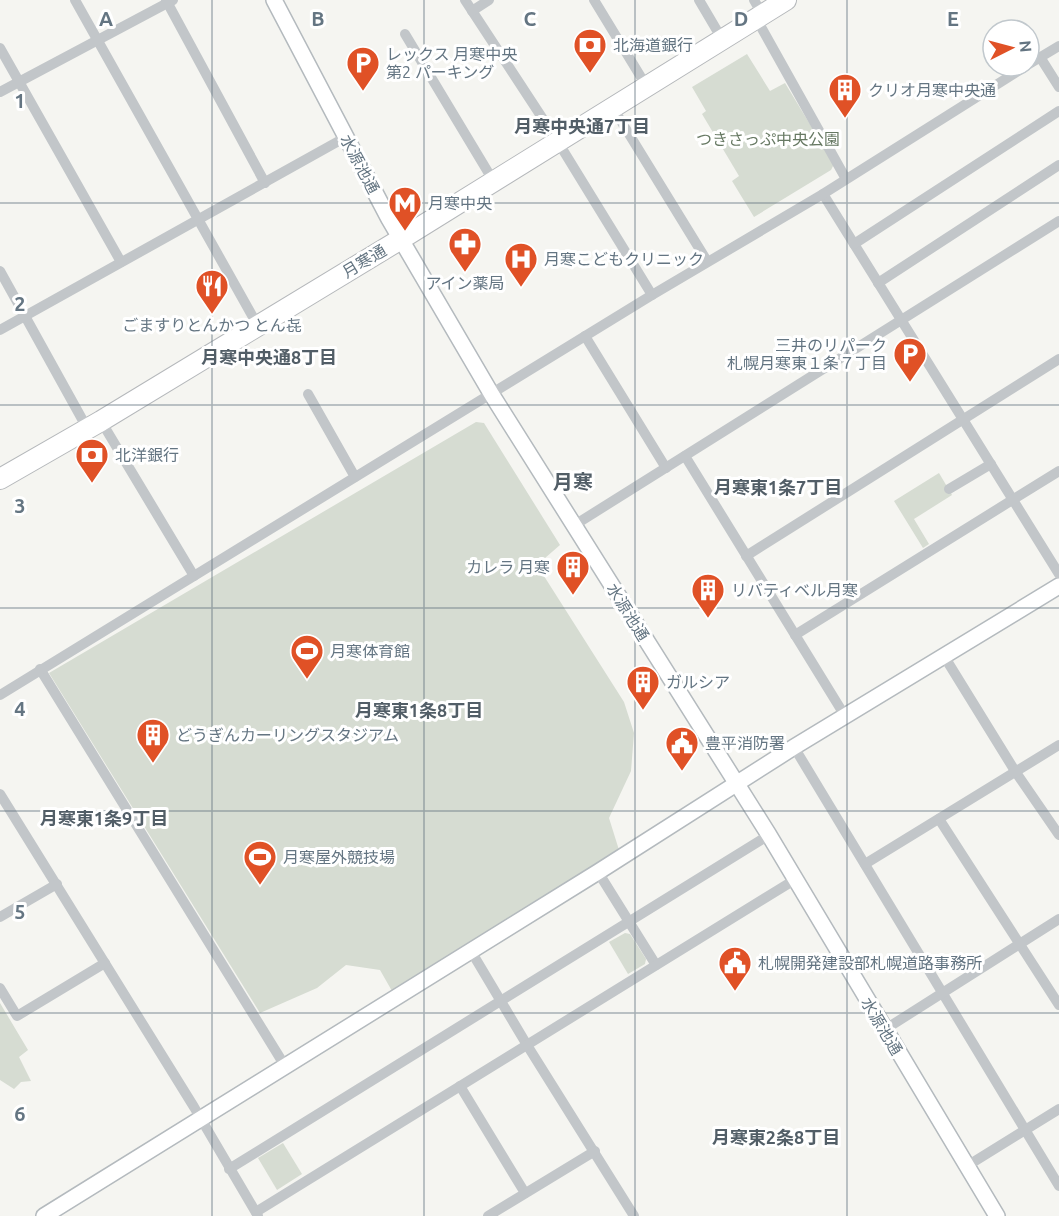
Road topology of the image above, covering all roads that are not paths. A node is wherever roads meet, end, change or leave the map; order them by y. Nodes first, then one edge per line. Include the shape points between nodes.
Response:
1 (75, 0) edge
2 (273, 0) edge
3 (465, 0) edge
4 (489, 0) edge
5 (594, 0) edge
6 (699, 0) edge
7 (786, 0) edge
8 (169, 1) edge
9 (472, 11) junction
10 (757, 11) edge
11 (405, 34) dead end
12 (723, 39) junction
13 (96, 40) junction
14 (1059, 46) edge
15 (0, 48) edge
16 (1041, 56) edge
17 (1041, 59) edge
18 (1006, 78) edge
19 (19, 82) junction
20 (647, 87) junction
21 (1059, 87) edge
22 (0, 92) edge
23 (613, 108) junction
24 (1059, 111) edge
25 (346, 137) junction
26 (558, 142) junction
27 (1059, 165) edge
28 (846, 179) junction
29 (494, 182) junction
30 (265, 183) junction
31 (823, 194) junction
32 (198, 220) junction
33 (1059, 221) edge
34 (401, 240) junction
35 (854, 244) junction
36 (707, 261) junction
37 (121, 262) junction
38 (0, 271) edge
39 (878, 283) junction
40 (652, 295) junction
41 (26, 316) junction
42 (902, 320) junction
43 (258, 326) junction
44 (0, 330) edge
45 (585, 336) junction
46 (1059, 358) edge
47 (308, 394) dead end
48 (492, 394) junction
49 (963, 419) junction
50 (94, 425) junction
51 (685, 456) junction
52 (991, 464) junction
53 (666, 468) junction
54 (1059, 471) edge
55 (355, 477) junction
56 (0, 479) edge
57 (949, 489) dead end
58 (1013, 499) junction
59 (573, 526) junction
60 (746, 556) junction
61 (1059, 574) edge
62 (194, 576) junction
63 (1059, 586) edge
64 (795, 635) junction
65 (944, 656) junction
66 (40, 669) junction
67 (0, 695) edge
68 (845, 716) junction
69 (1059, 745) edge
70 (794, 747) junction
71 (1015, 771) junction
72 (737, 785) junction
73 (0, 794) edge
74 (939, 819) junction
75 (768, 835) junction
76 (1059, 835) edge
77 (865, 864) junction
78 (598, 872) junction
79 (796, 879) junction
80 (57, 884) junction
81 (0, 918) edge
82 (1059, 919) edge
83 (629, 921) junction
84 (1019, 944) junction
85 (471, 951) junction
86 (105, 963) junction
87 (656, 965) junction
88 (0, 988) edge
89 (941, 993) junction
90 (501, 1000) junction
91 (1059, 1005) edge
92 (884, 1030) junction
93 (527, 1045) junction
94 (285, 1066) junction
95 (460, 1086) junction
96 (1059, 1109) edge
97 (201, 1120) junction
98 (1025, 1131) junction
99 (595, 1151) junction
100 (967, 1166) junction
101 (229, 1170) junction
102 (1059, 1186) edge
103 (525, 1193) junction
104 (257, 1214) edge
105 (44, 1216) edge
106 (488, 1216) edge
107 (634, 1216) edge
108 (997, 1216) edge

1 - 13 street
2 - 25 street, 水源池通
3 - 9 street
4 - 9 street
5 - 20 street
6 - 12 street
7 - 10 highway, 月寒通
8 - 13 street
8 - 30 street
9 - 26 street
10 - 12 highway, 月寒通
10 - 28 street
11 - 29 street
12 - 20 highway, 月寒通
13 - 19 street
13 - 32 street
14 - 16 street
15 - 19 street
17 - 21 street
18 - 28 street
19 - 22 street
19 - 37 street
20 - 23 highway, 月寒通
23 - 26 highway, 月寒通
23 - 36 street
24 - 35 street
25 - 30 street
25 - 34 street, 水源池通
26 - 29 highway, 月寒通
26 - 40 street
27 - 39 street
28 - 31 street
29 - 34 highway, 月寒通
30 - 32 street
31 - 35 street
31 - 36 street
32 - 37 street
32 - 43 street
33 - 42 street
34 - 43 highway, 月寒通
34 - 48 street, 水源池通
35 - 39 street
36 - 40 street
37 - 41 street
38 - 41 street
39 - 42 street
40 - 45 street
41 - 44 street
41 - 50 street
42 - 49 street
42 - 51 street
43 - 50 highway, 月寒通
45 - 48 street
45 - 53 street
46 - 49 street
47 - 55 street
48 - 55 street
48 - 59 street, 水源池通
49 - 52 street
49 - 60 street
50 - 56 highway, 月寒通
50 - 62 street
51 - 53 street
51 - 60 street
52 - 57 street
52 - 58 street
53 - 59 street
54 - 58 street
55 - 62 street
58 - 61 street
58 - 64 street
59 - 72 street, 水源池通
60 - 64 street
62 - 66 street
63 - 65 street
64 - 68 street
65 - 68 street
65 - 71 street
66 - 67 street
66 - 94 street
68 - 70 street
69 - 71 street
70 - 72 street
70 - 77 street
71 - 74 street
71 - 76 street
72 - 75 street, 水源池通
72 - 78 street
73 - 80 street
74 - 77 street
74 - 84 street
75 - 79 street, 水源池通
75 - 83 street
77 - 89 street
78 - 83 street
78 - 85 street
79 - 87 street
79 - 92 street, 水源池通
80 - 81 street
80 - 86 street
82 - 84 street
83 - 87 street
83 - 90 street
84 - 89 street
84 - 91 street
85 - 90 street
85 - 94 street
86 - 88 street via 17,1016
86 - 97 street
87 - 93 street
89 - 92 street
89 - 98 street
90 - 93 street
90 - 101 street
92 - 100 street, 水源池通
93 - 95 street
93 - 99 street
94 - 97 street
95 - 103 street
95 - 104 street
96 - 98 street
97 - 101 street
97 - 105 street
98 - 100 street
98 - 102 street
99 - 103 street
99 - 107 street
100 - 108 street, 水源池通
101 - 104 street
103 - 106 street

